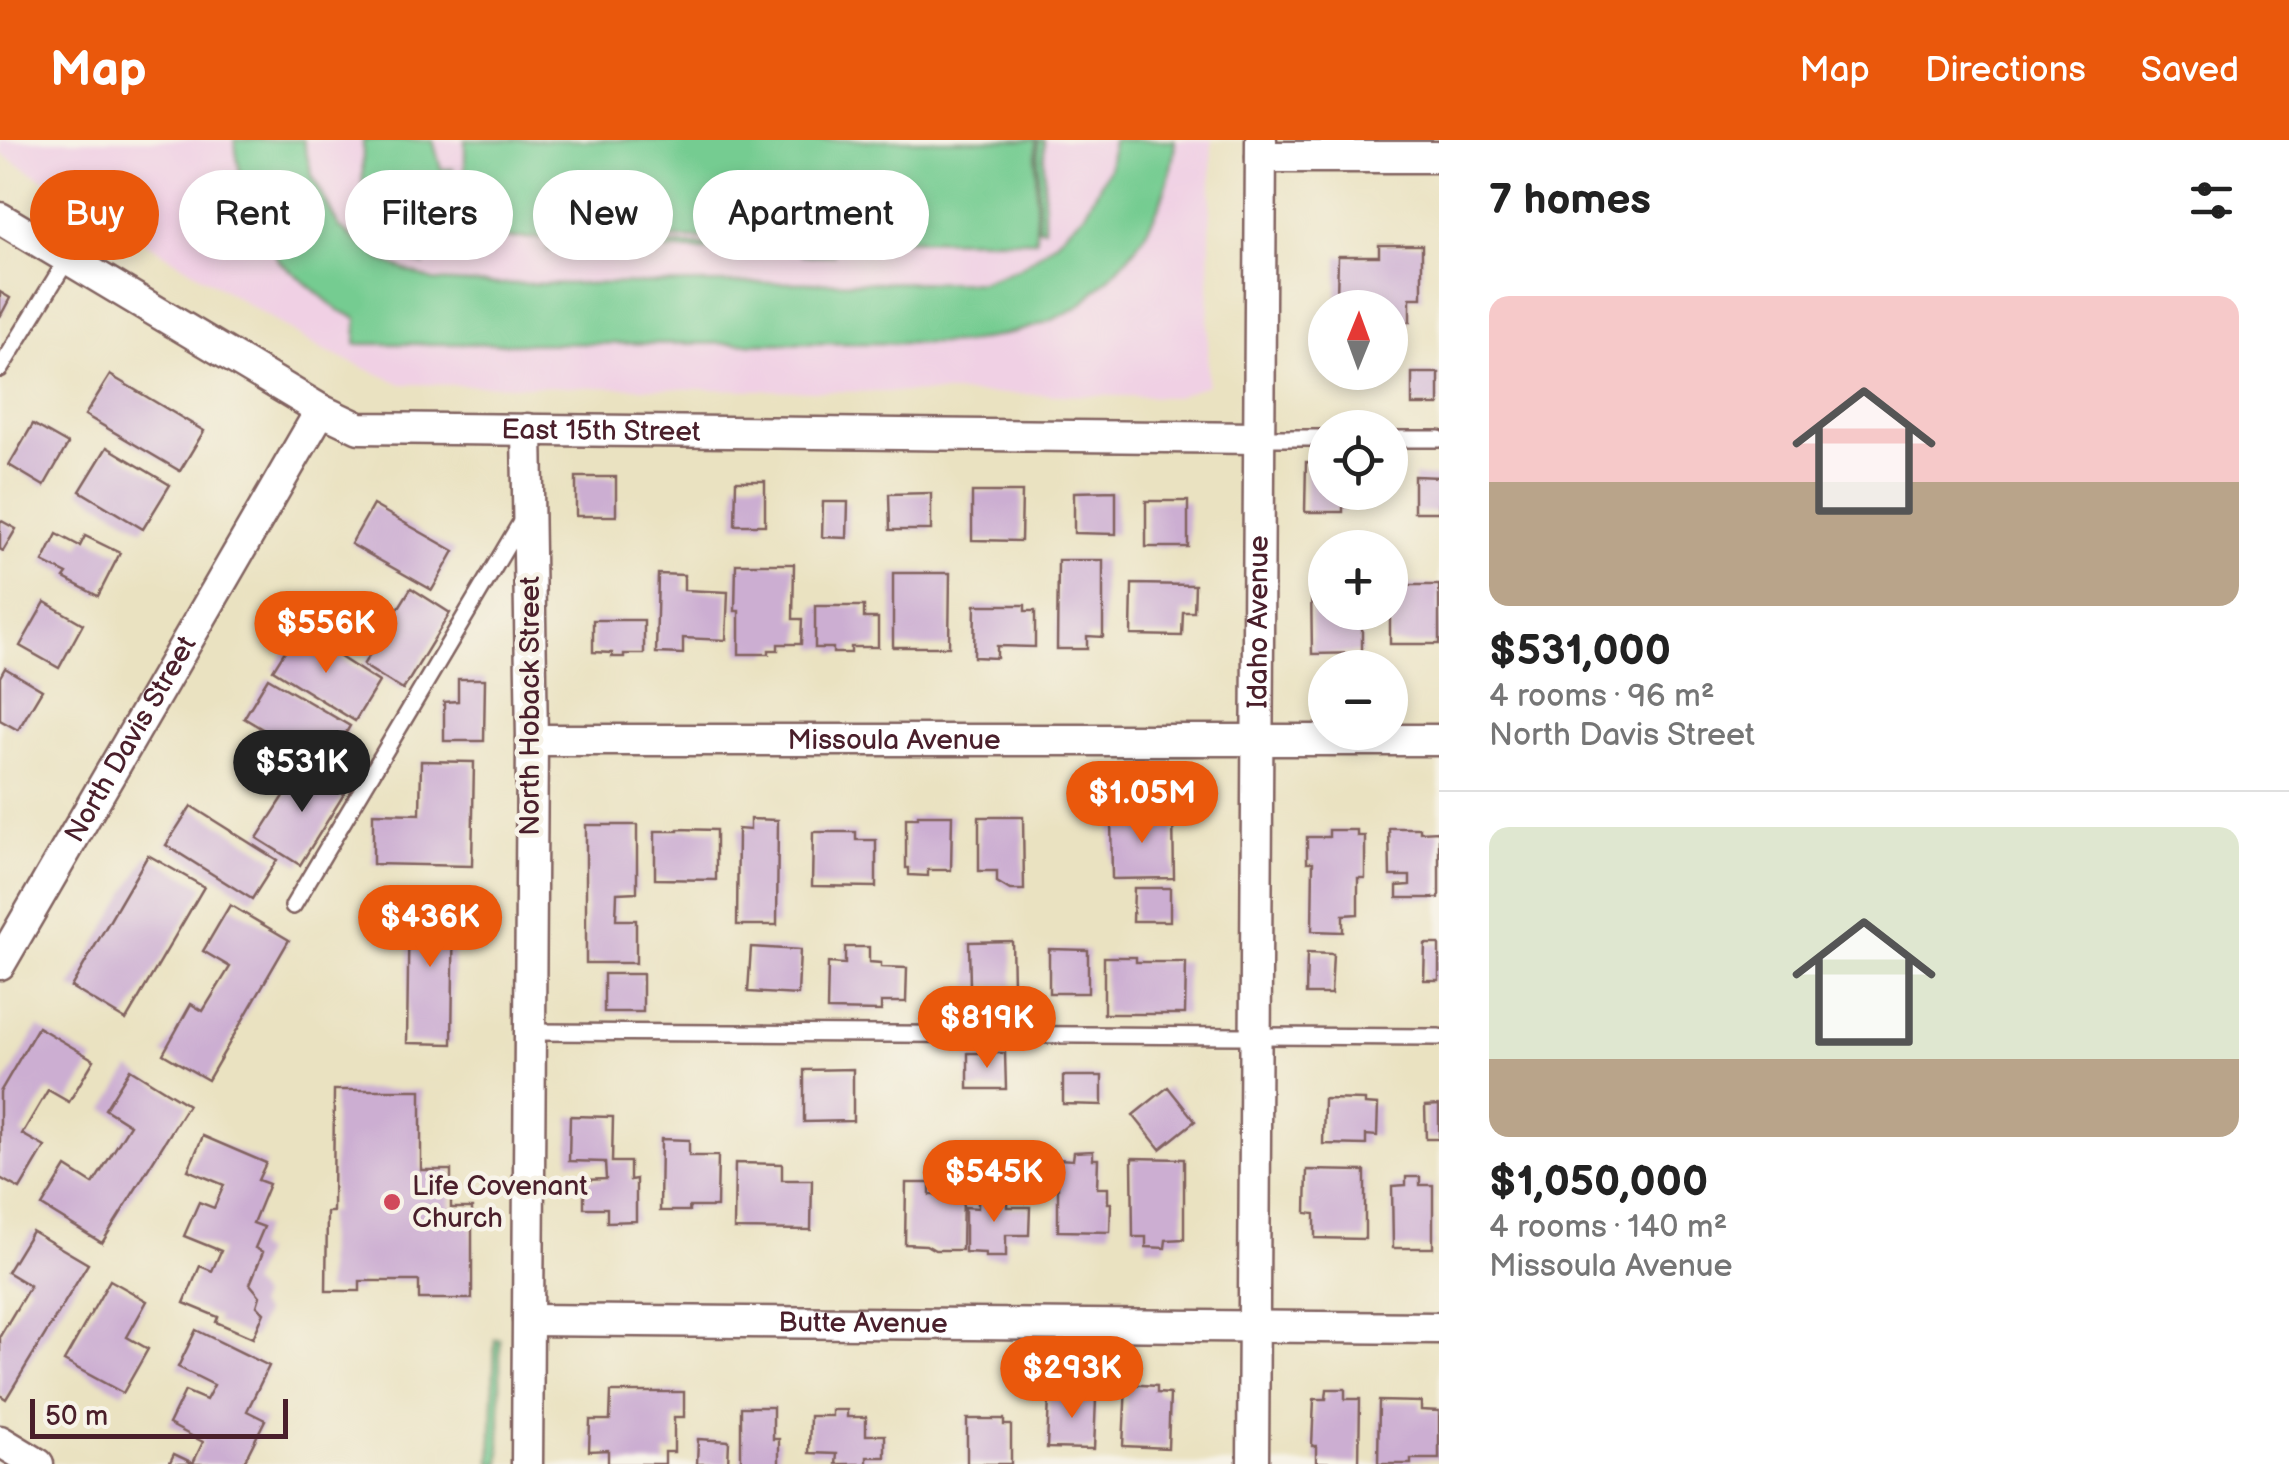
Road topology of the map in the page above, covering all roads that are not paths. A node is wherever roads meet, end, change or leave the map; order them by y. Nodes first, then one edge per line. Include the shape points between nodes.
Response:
1 (1261, 148) edge
2 (1439, 157) edge
3 (0, 218) edge
4 (30, 236) edge
5 (67, 260) edge
6 (71, 260) edge
7 (0, 370) edge
8 (321, 410) junction
9 (527, 429) junction
10 (1260, 438) junction
11 (1308, 438) edge
12 (1408, 438) edge
13 (1439, 439) edge
14 (528, 509) junction
15 (1258, 739) junction
16 (532, 740) junction
17 (1439, 740) edge
18 (293, 906) dead end
19 (0, 964) edge
20 (530, 1032) junction
21 (1256, 1037) junction
22 (1439, 1038) edge
23 (528, 1320) junction
24 (1254, 1326) junction
25 (1439, 1328) edge
26 (0, 1441) edge
27 (38, 1464) edge
28 (527, 1464) edge
29 (1253, 1464) edge

1 - 2 street
1 - 10 street, Idaho Avenue
3 - 4 street, East 15th Street
5 - 7 lane
6 - 8 street, East 15th Street
8 - 9 street, East 15th Street via 359,428
8 - 19 street, North Davis Street
9 - 10 street, East 15th Street
9 - 14 street, North Hoback Street
10 - 11 lane
10 - 15 street, Idaho Avenue
12 - 13 lane
14 - 16 street, North Hoback Street
14 - 18 lane
15 - 16 street, Missoula Avenue
15 - 17 street, Missoula Avenue
15 - 21 street, Idaho Avenue
16 - 20 street, North Hoback Street
20 - 21 lane
20 - 23 street, North Hoback Street
21 - 22 lane
21 - 24 street, Idaho Avenue
23 - 24 street, Butte Avenue
23 - 28 street, North Hoback Street
24 - 25 street, Butte Avenue
24 - 29 street, Idaho Avenue
26 - 27 street

